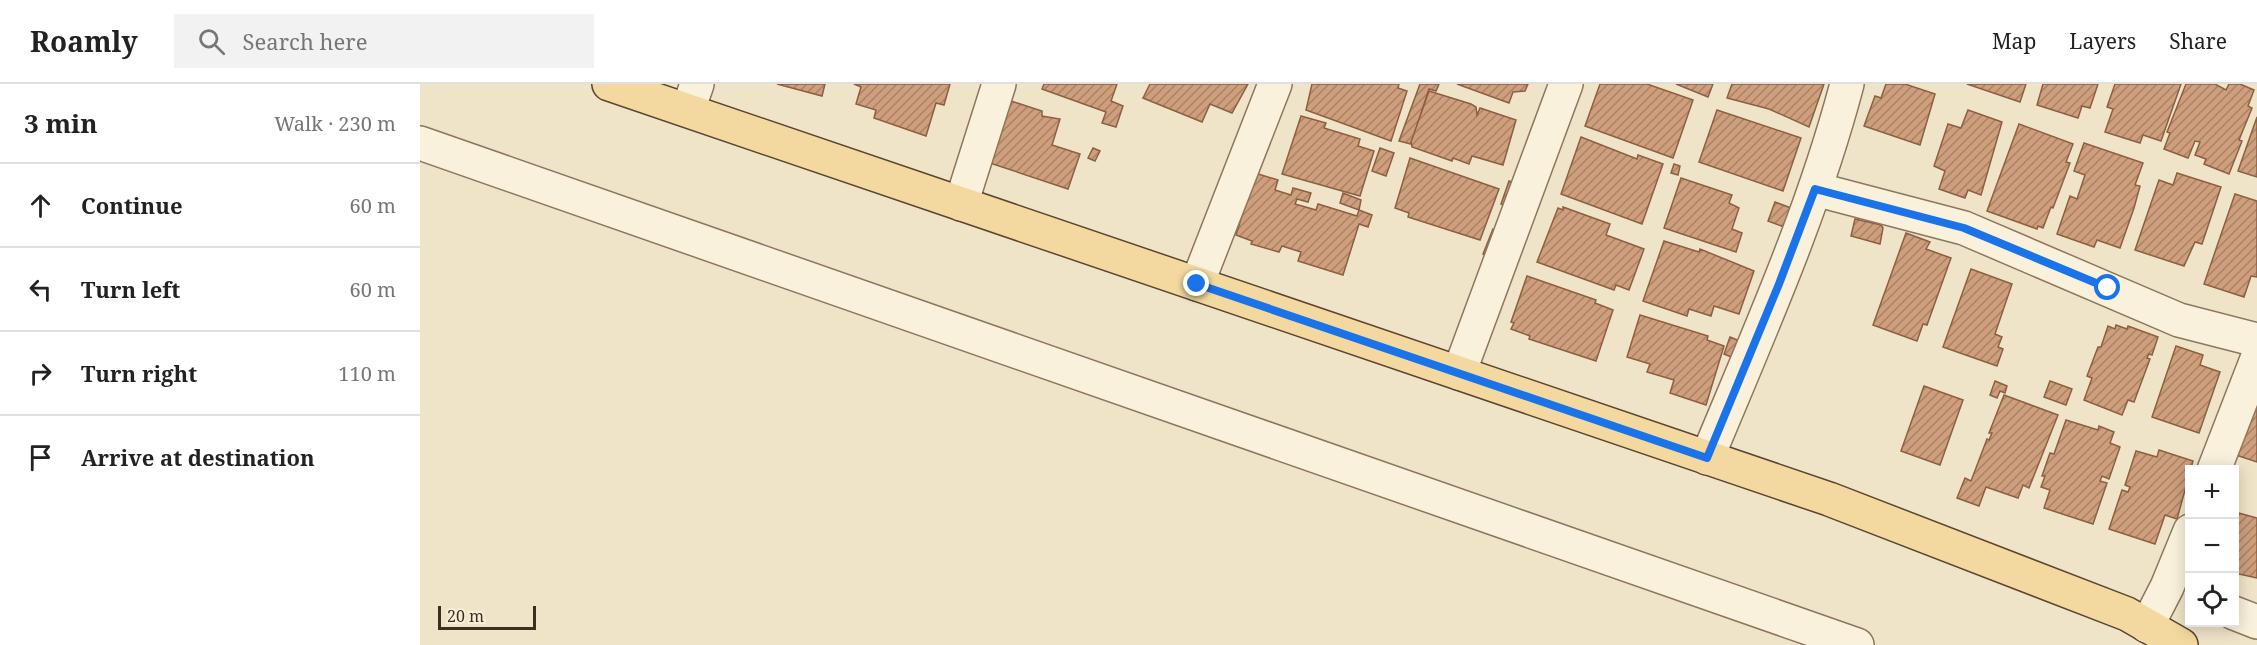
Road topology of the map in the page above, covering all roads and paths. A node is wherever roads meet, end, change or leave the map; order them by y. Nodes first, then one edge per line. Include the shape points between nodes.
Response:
1 (609, 84) edge
2 (999, 84) edge
3 (1275, 84) edge
4 (1566, 84) edge
5 (1847, 84) edge
6 (692, 97) edge
7 (420, 143) edge
8 (1815, 189) junction
9 (962, 204) junction
10 (1197, 284) junction
11 (2257, 340) edge
12 (2257, 359) edge
13 (1459, 373) junction
14 (1707, 458) junction
15 (2216, 465) edge
16 (2185, 556) edge
17 (2178, 592) edge
18 (2239, 615) edge
19 (2257, 622) edge
20 (2147, 626) junction
21 (1857, 645) edge
22 (2181, 645) edge

1 - 6 main road
2 - 9 street
3 - 10 street
4 - 13 street
5 - 8 street
6 - 9 main road
7 - 21 street
8 - 11 street via 1964,228 2179,320
8 - 14 street
9 - 10 main road
10 - 13 main road
12 - 15 street
13 - 14 main road
14 - 20 main road via 2040,580 2127,614
16 - 17 street
17 - 20 street
18 - 19 street
20 - 22 main road

